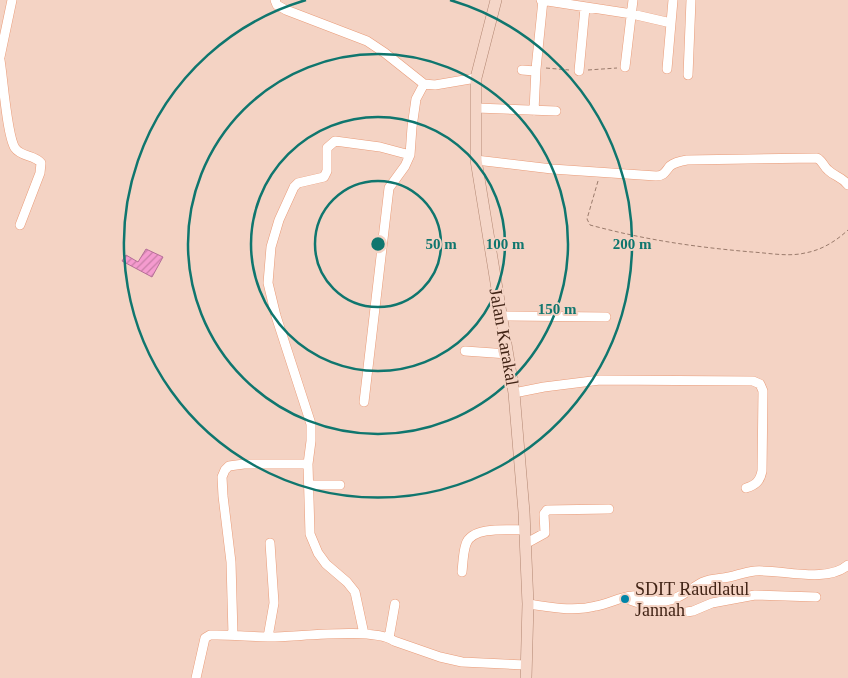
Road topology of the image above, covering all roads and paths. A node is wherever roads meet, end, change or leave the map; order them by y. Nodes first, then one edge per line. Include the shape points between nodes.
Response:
1 (12, 0) edge
2 (275, 0) edge
3 (496, 0) edge
4 (542, 0) edge
5 (633, 0) edge
6 (673, 0) edge
7 (691, 0) edge
8 (585, 8) junction
9 (632, 14) junction
10 (671, 23) junction
11 (0, 58) edge
12 (625, 67) joint
13 (536, 69) junction
14 (667, 69) dead end
15 (522, 70) dead end
16 (579, 71) junction
17 (688, 75) dead end
18 (476, 78) junction
19 (424, 84) junction
20 (476, 108) junction
21 (534, 110) junction
22 (556, 111) dead end
23 (410, 155) junction
24 (476, 160) junction
25 (601, 172) junction
26 (848, 185) edge
27 (20, 225) dead end
28 (848, 230) edge
29 (501, 316) junction
30 (606, 317) dead end
31 (465, 351) dead end
32 (508, 354) junction
33 (514, 393) junction
34 (364, 402) dead end
35 (308, 464) junction
36 (309, 485) junction
37 (340, 485) dead end
38 (746, 488) dead end
39 (609, 509) dead end
40 (524, 530) junction
41 (270, 542) dead end
42 (525, 544) junction
43 (848, 565) edge
44 (462, 572) dead end
45 (624, 598) junction
46 (816, 598) dead end
47 (395, 604) dead end
48 (528, 604) junction
49 (364, 634) junction
50 (233, 635) junction
51 (268, 637) junction
52 (389, 638) junction
53 (526, 665) junction
54 (196, 678) edge
55 (526, 678) edge

1 - 11 street
2 - 19 street via 286,10 367,41
3 - 18 main road, Jalan Karakal
4 - 8 street
4 - 13 street
5 - 9 street
6 - 10 street
7 - 17 street
8 - 9 street
8 - 16 street
9 - 10 street
9 - 12 street
10 - 14 street
11 - 27 street via 9,133 14,146 41,163
12 - 16 path
13 - 15 street
13 - 16 path
13 - 21 street
18 - 19 street
18 - 20 main road, Jalan Karakal
19 - 23 street via 416,100
20 - 21 street
20 - 24 main road, Jalan Karakal
21 - 22 street
23 - 34 street via 389,188
23 - 35 street via 355,143 332,143 327,148 325,175 298,183 279,220 271,247 268,283 311,424
24 - 25 street
24 - 29 main road, Jalan Karakal
25 - 26 street via 656,176 687,160 817,158
25 - 28 path via 588,224 636,238 722,249 804,254 823,248
29 - 30 street
29 - 32 main road, Jalan Karakal
31 - 32 street
32 - 33 main road, Jalan Karakal
33 - 38 street via 600,380 753,381 760,384 763,391 762,471 761,480
33 - 40 main road, Jalan Karakal
35 - 36 street
35 - 50 street via 244,464 224,470
36 - 37 street
36 - 49 street via 310,534 326,564 355,592
39 - 42 street via 547,510 544,514 545,533
40 - 42 main road, Jalan Karakal
40 - 44 street via 477,532 470,536
41 - 51 street via 274,603
42 - 48 main road, Jalan Karakal
43 - 45 street via 824,574 756,571 716,577 666,601 643,596
45 - 46 street via 680,613 755,596
45 - 48 street via 576,609
47 - 52 street
48 - 53 main road, Jalan Karakal
49 - 51 street
49 - 52 street
50 - 51 street
50 - 54 street via 205,638
52 - 53 street via 462,662
53 - 55 main road, Jalan Karakal

